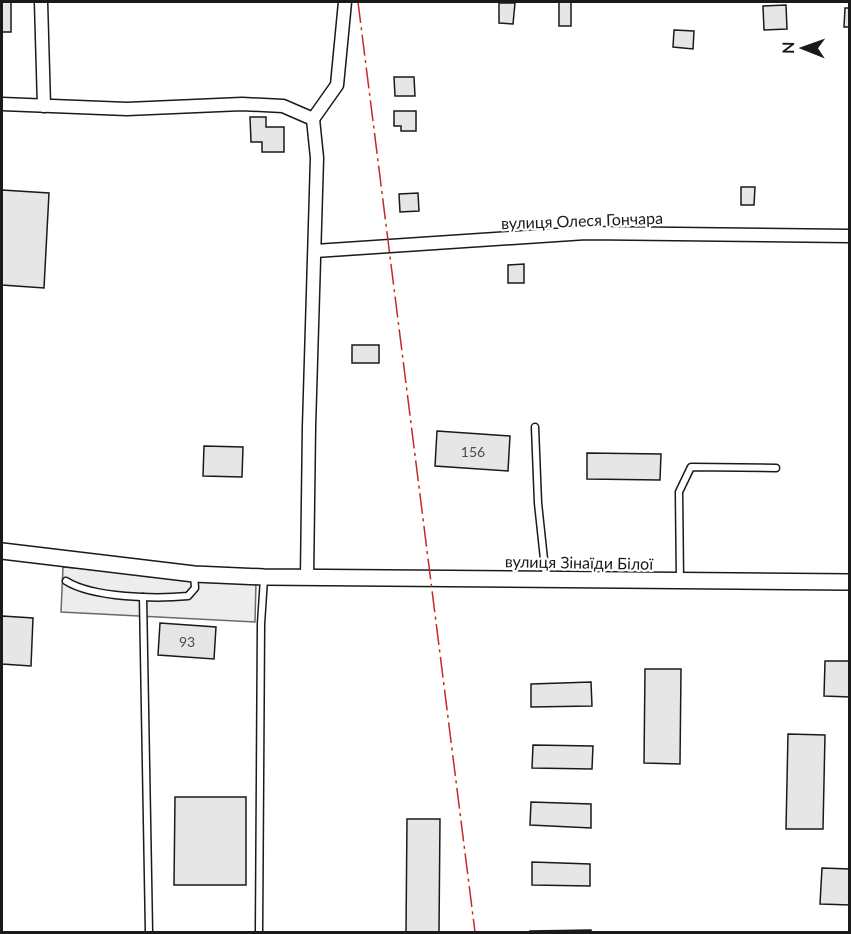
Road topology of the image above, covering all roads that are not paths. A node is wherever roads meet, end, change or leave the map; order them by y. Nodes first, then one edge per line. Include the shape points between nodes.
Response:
1 (41, 2) edge
2 (345, 2) edge
3 (2, 104) edge
4 (44, 106) junction
5 (313, 119) junction
6 (849, 236) edge
7 (315, 251) junction
8 (535, 427) dead end
9 (776, 468) dead end
10 (2, 551) edge
11 (194, 574) junction
12 (264, 577) junction
13 (308, 578) junction
14 (546, 578) junction
15 (66, 581) dead end
16 (680, 581) junction
17 (849, 582) edge
18 (143, 597) junction
19 (149, 933) edge
20 (260, 933) edge

1 - 4 street
2 - 5 street via 337,85
3 - 4 street
4 - 5 street via 127,109 242,104 283,106
5 - 7 street
6 - 7 street, вулиця Олеся Гончара via 586,233
7 - 13 street
8 - 14 lane
9 - 16 lane via 691,467 679,492
10 - 11 street, вулиця Зінаїди Білої
11 - 12 street, вулиця Зінаїди Білої
11 - 18 lane via 195,588 188,596
12 - 13 street, вулиця Зінаїди Білої
12 - 20 lane
13 - 14 street, вулиця Зінаїди Білої
14 - 16 street, вулиця Зінаїди Білої
15 - 18 lane via 95,592
16 - 17 street, вулиця Зінаїди Білої
18 - 19 lane

